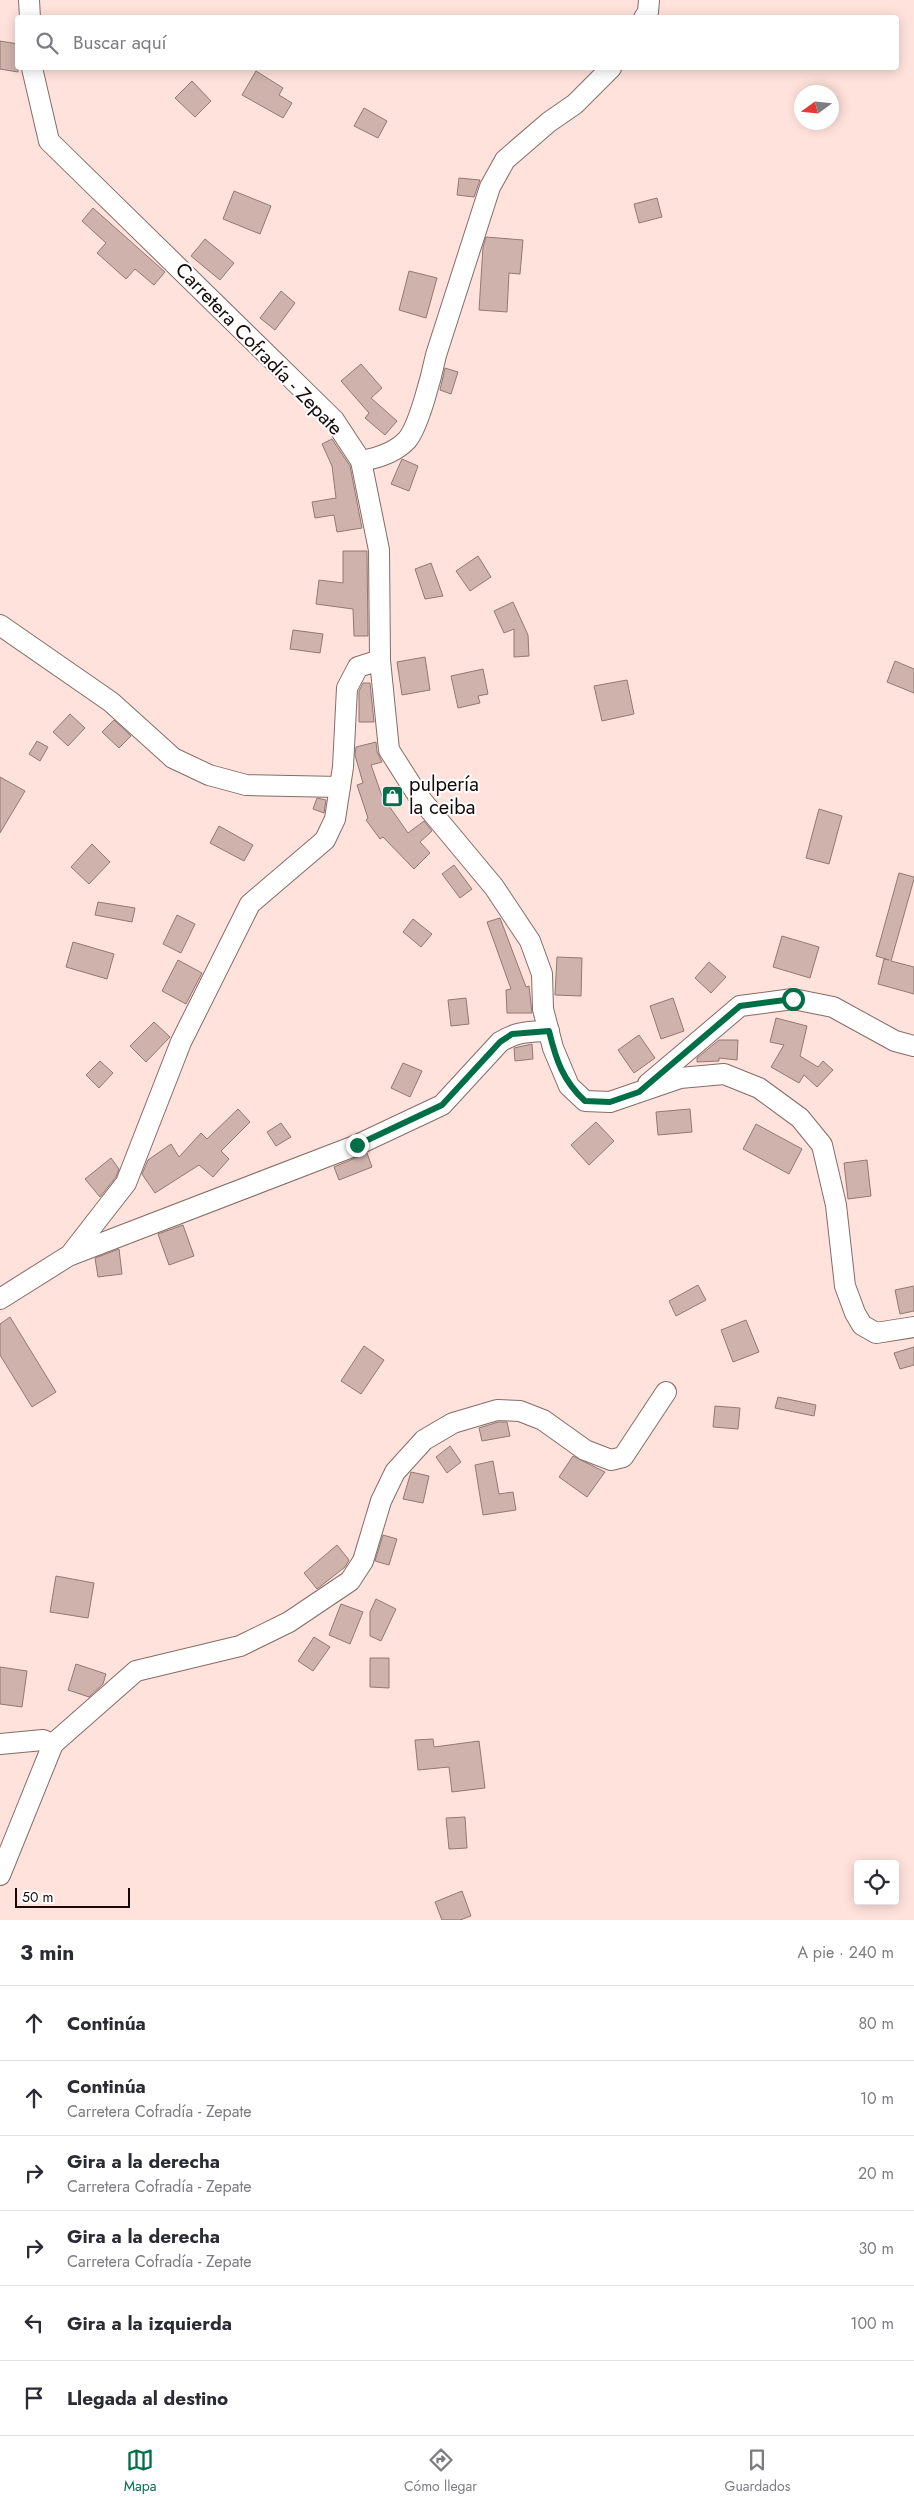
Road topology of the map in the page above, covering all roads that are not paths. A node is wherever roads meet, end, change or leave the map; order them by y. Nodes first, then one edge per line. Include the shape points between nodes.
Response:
1 (29, 0) edge
2 (649, 0) edge
3 (30, 15) edge
4 (646, 15) edge
5 (32, 70) edge
6 (610, 70) edge
7 (361, 461) junction
8 (0, 625) edge
9 (380, 660) junction
10 (340, 787) junction
11 (549, 1031) junction
12 (914, 1046) edge
13 (639, 1092) junction
14 (70, 1255) junction
15 (0, 1299) edge
16 (914, 1327) edge
17 (666, 1392) dead end
18 (0, 1744) edge
19 (53, 1744) junction
20 (0, 1875) edge

1 - 3 street
2 - 4 street
5 - 7 street, Carretera Cofradía - Zepate via 49,141 334,420
6 - 7 street via 575,104 505,160 490,187 430,383 407,440 383,457
7 - 9 street, Carretera Cofradía - Zepate via 379,550
8 - 10 street via 110,702 173,758 209,775 246,785
9 - 10 street via 358,666 347,688
9 - 11 street, Carretera Cofradía - Zepate via 389,750 419,797 494,887 530,941 542,974 543,1009
10 - 14 street via 336,819 325,840 250,904 181,1042 126,1182
11 - 13 street, Carretera Cofradía - Zepate via 569,1086 585,1101 610,1102
11 - 14 street via 512,1034 500,1042 442,1105 357,1145
12 - 13 street via 895,1041 833,1007 793,999 740,1006
13 - 16 street, Carretera Cofradía - Zepate via 680,1078 724,1074 758,1088 800,1118 822,1145 836,1206 845,1286 855,1313 862,1325 876,1333
14 - 15 street
17 - 19 street via 623,1457 611,1460 585,1450 543,1420 520,1411 497,1410 452,1423 424,1440 395,1472 381,1501 363,1561 350,1581 289,1622 240,1646 136,1671
18 - 19 street via 43,1740
19 - 20 street

